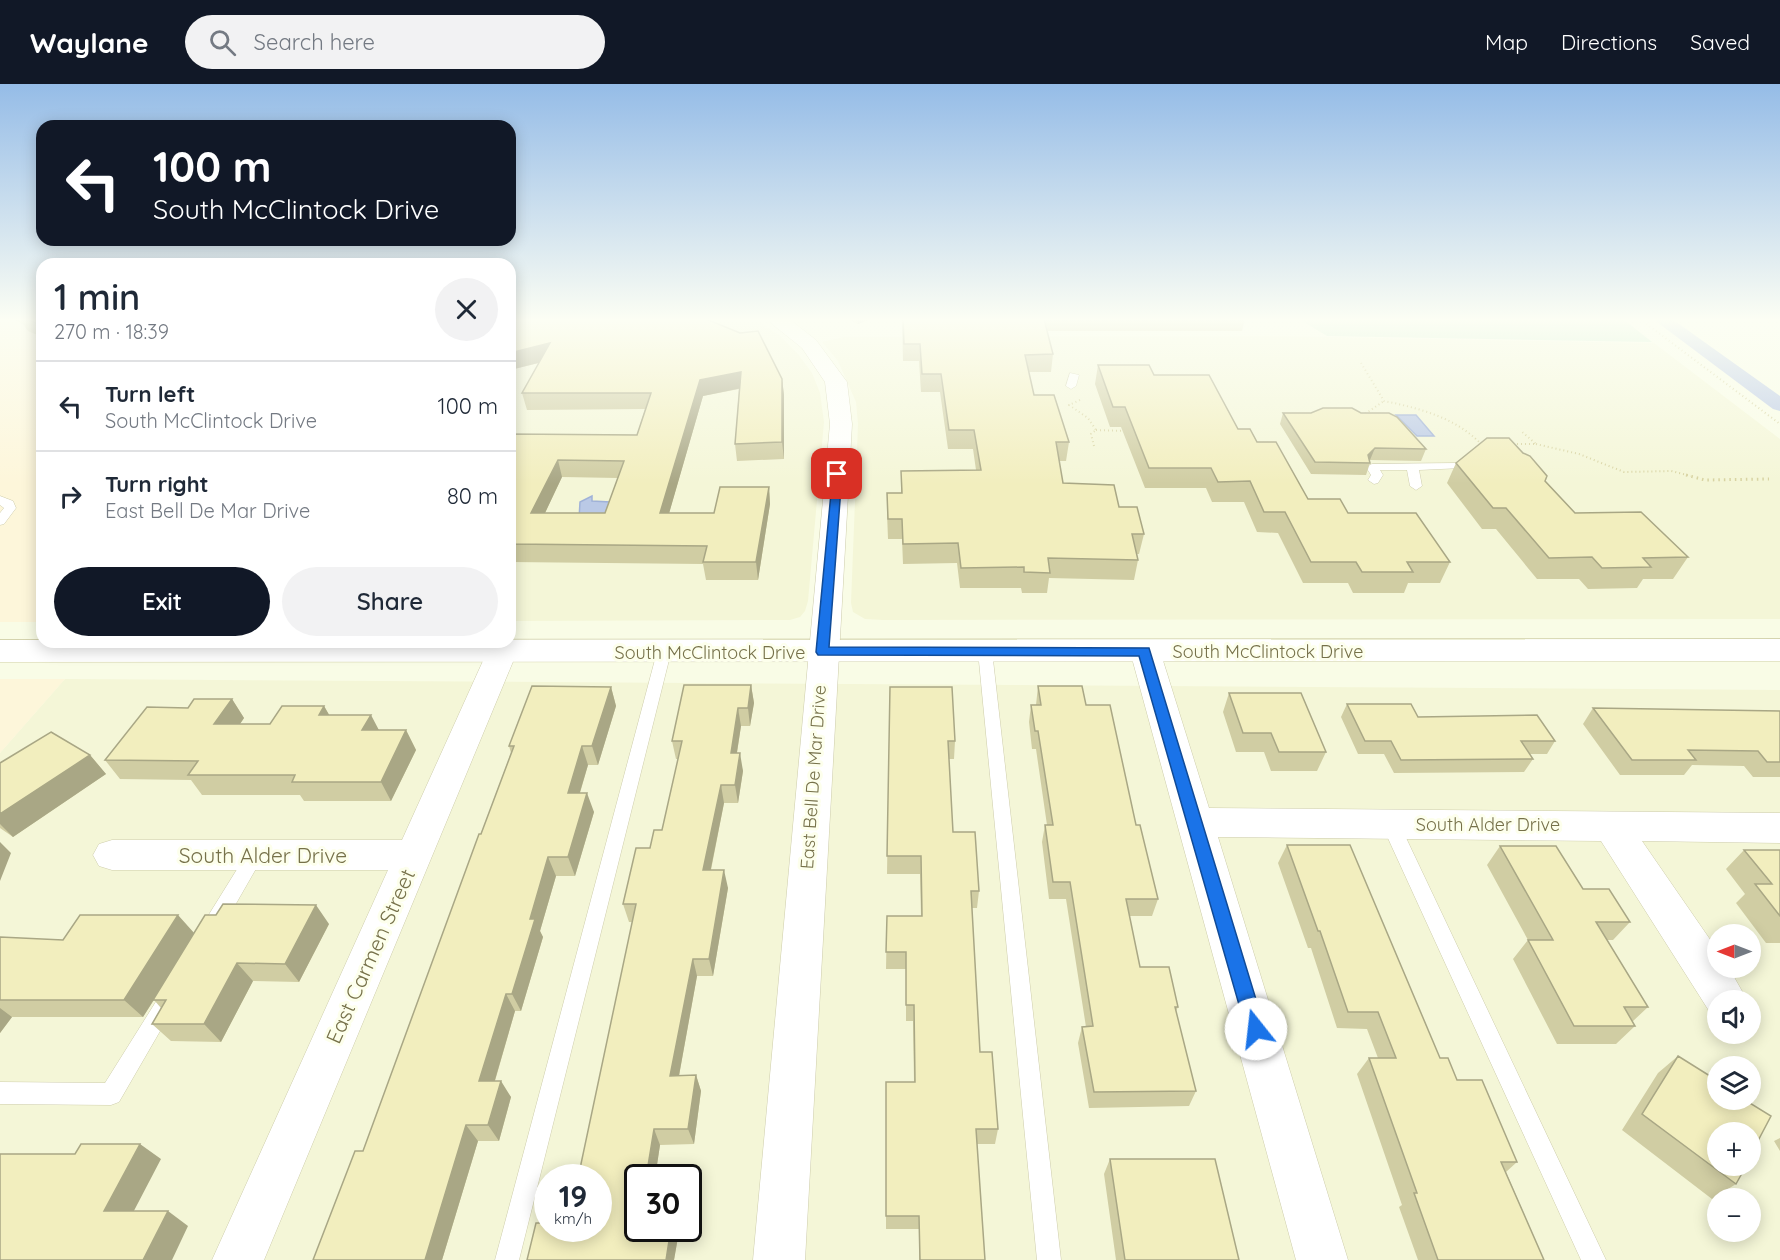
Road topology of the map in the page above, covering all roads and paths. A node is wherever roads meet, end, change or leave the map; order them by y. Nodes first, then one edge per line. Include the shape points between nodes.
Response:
1 (831, 374) edge
2 (1368, 374) edge
3 (1713, 374) edge
4 (1074, 375) dead end
5 (1071, 386) joint
6 (1384, 401) junction
7 (1362, 416) edge
8 (1780, 424) edge
9 (1096, 430) junction
10 (1129, 431) edge
11 (1521, 431) dead end
12 (1504, 444) edge
13 (1536, 444) junction
14 (1482, 445) junction
15 (1493, 445) edge
16 (1094, 446) dead end
17 (1458, 466) joint
18 (1412, 467) junction
19 (1769, 479) dead end
20 (1374, 480) dead end
21 (1416, 486) dead end
22 (0, 500) edge
23 (0, 521) edge
24 (1780, 650) edge
25 (0, 651) edge
26 (985, 651) junction
27 (1145, 651) junction
28 (502, 652) junction
29 (664, 652) junction
30 (822, 652) junction
31 (1196, 822) junction
32 (1390, 823) junction
33 (1611, 825) junction
34 (1780, 828) edge
35 (112, 855) dead end
36 (255, 855) junction
37 (414, 855) junction
38 (202, 943) edge
39 (1719, 990) edge
40 (172, 993) edge
41 (0, 1093) edge
42 (237, 1260) edge
43 (507, 1260) edge
44 (779, 1260) edge
45 (1049, 1260) edge
46 (1322, 1260) edge
47 (1594, 1260) edge

1 - 30 street, East Bell De Mar Drive via 836,382 841,424
2 - 6 path
3 - 8 path
4 - 5 lane
5 - 9 path via 1077,387 1082,395 1070,407 1088,418
6 - 7 path
6 - 14 path via 1443,420 1474,434
9 - 10 path
9 - 16 path via 1090,434
11 - 13 path
12 - 13 path
13 - 19 path via 1579,454 1624,472 1671,471 1706,480
14 - 15 path
14 - 17 path via 1473,451 1454,452
17 - 18 lane
18 - 20 lane via 1372,467 1377,475
18 - 21 lane
22 - 23 lane via 10,508
24 - 27 main road, South McClintock Drive
25 - 28 main road, South McClintock Drive
26 - 27 main road, South McClintock Drive
26 - 30 main road, South McClintock Drive
26 - 45 lane
27 - 31 street
28 - 29 main road, South McClintock Drive
28 - 37 street, East Carmen Street
29 - 30 main road, South McClintock Drive
29 - 43 lane
30 - 44 street, East Bell De Mar Drive
31 - 32 street, South Alder Drive
31 - 46 street
32 - 33 street, South Alder Drive
32 - 47 lane
33 - 34 street, South Alder Drive
33 - 39 street
35 - 36 street, South Alder Drive
36 - 37 street, South Alder Drive
36 - 38 lane
37 - 42 street, East Carmen Street
40 - 41 lane via 111,1094

